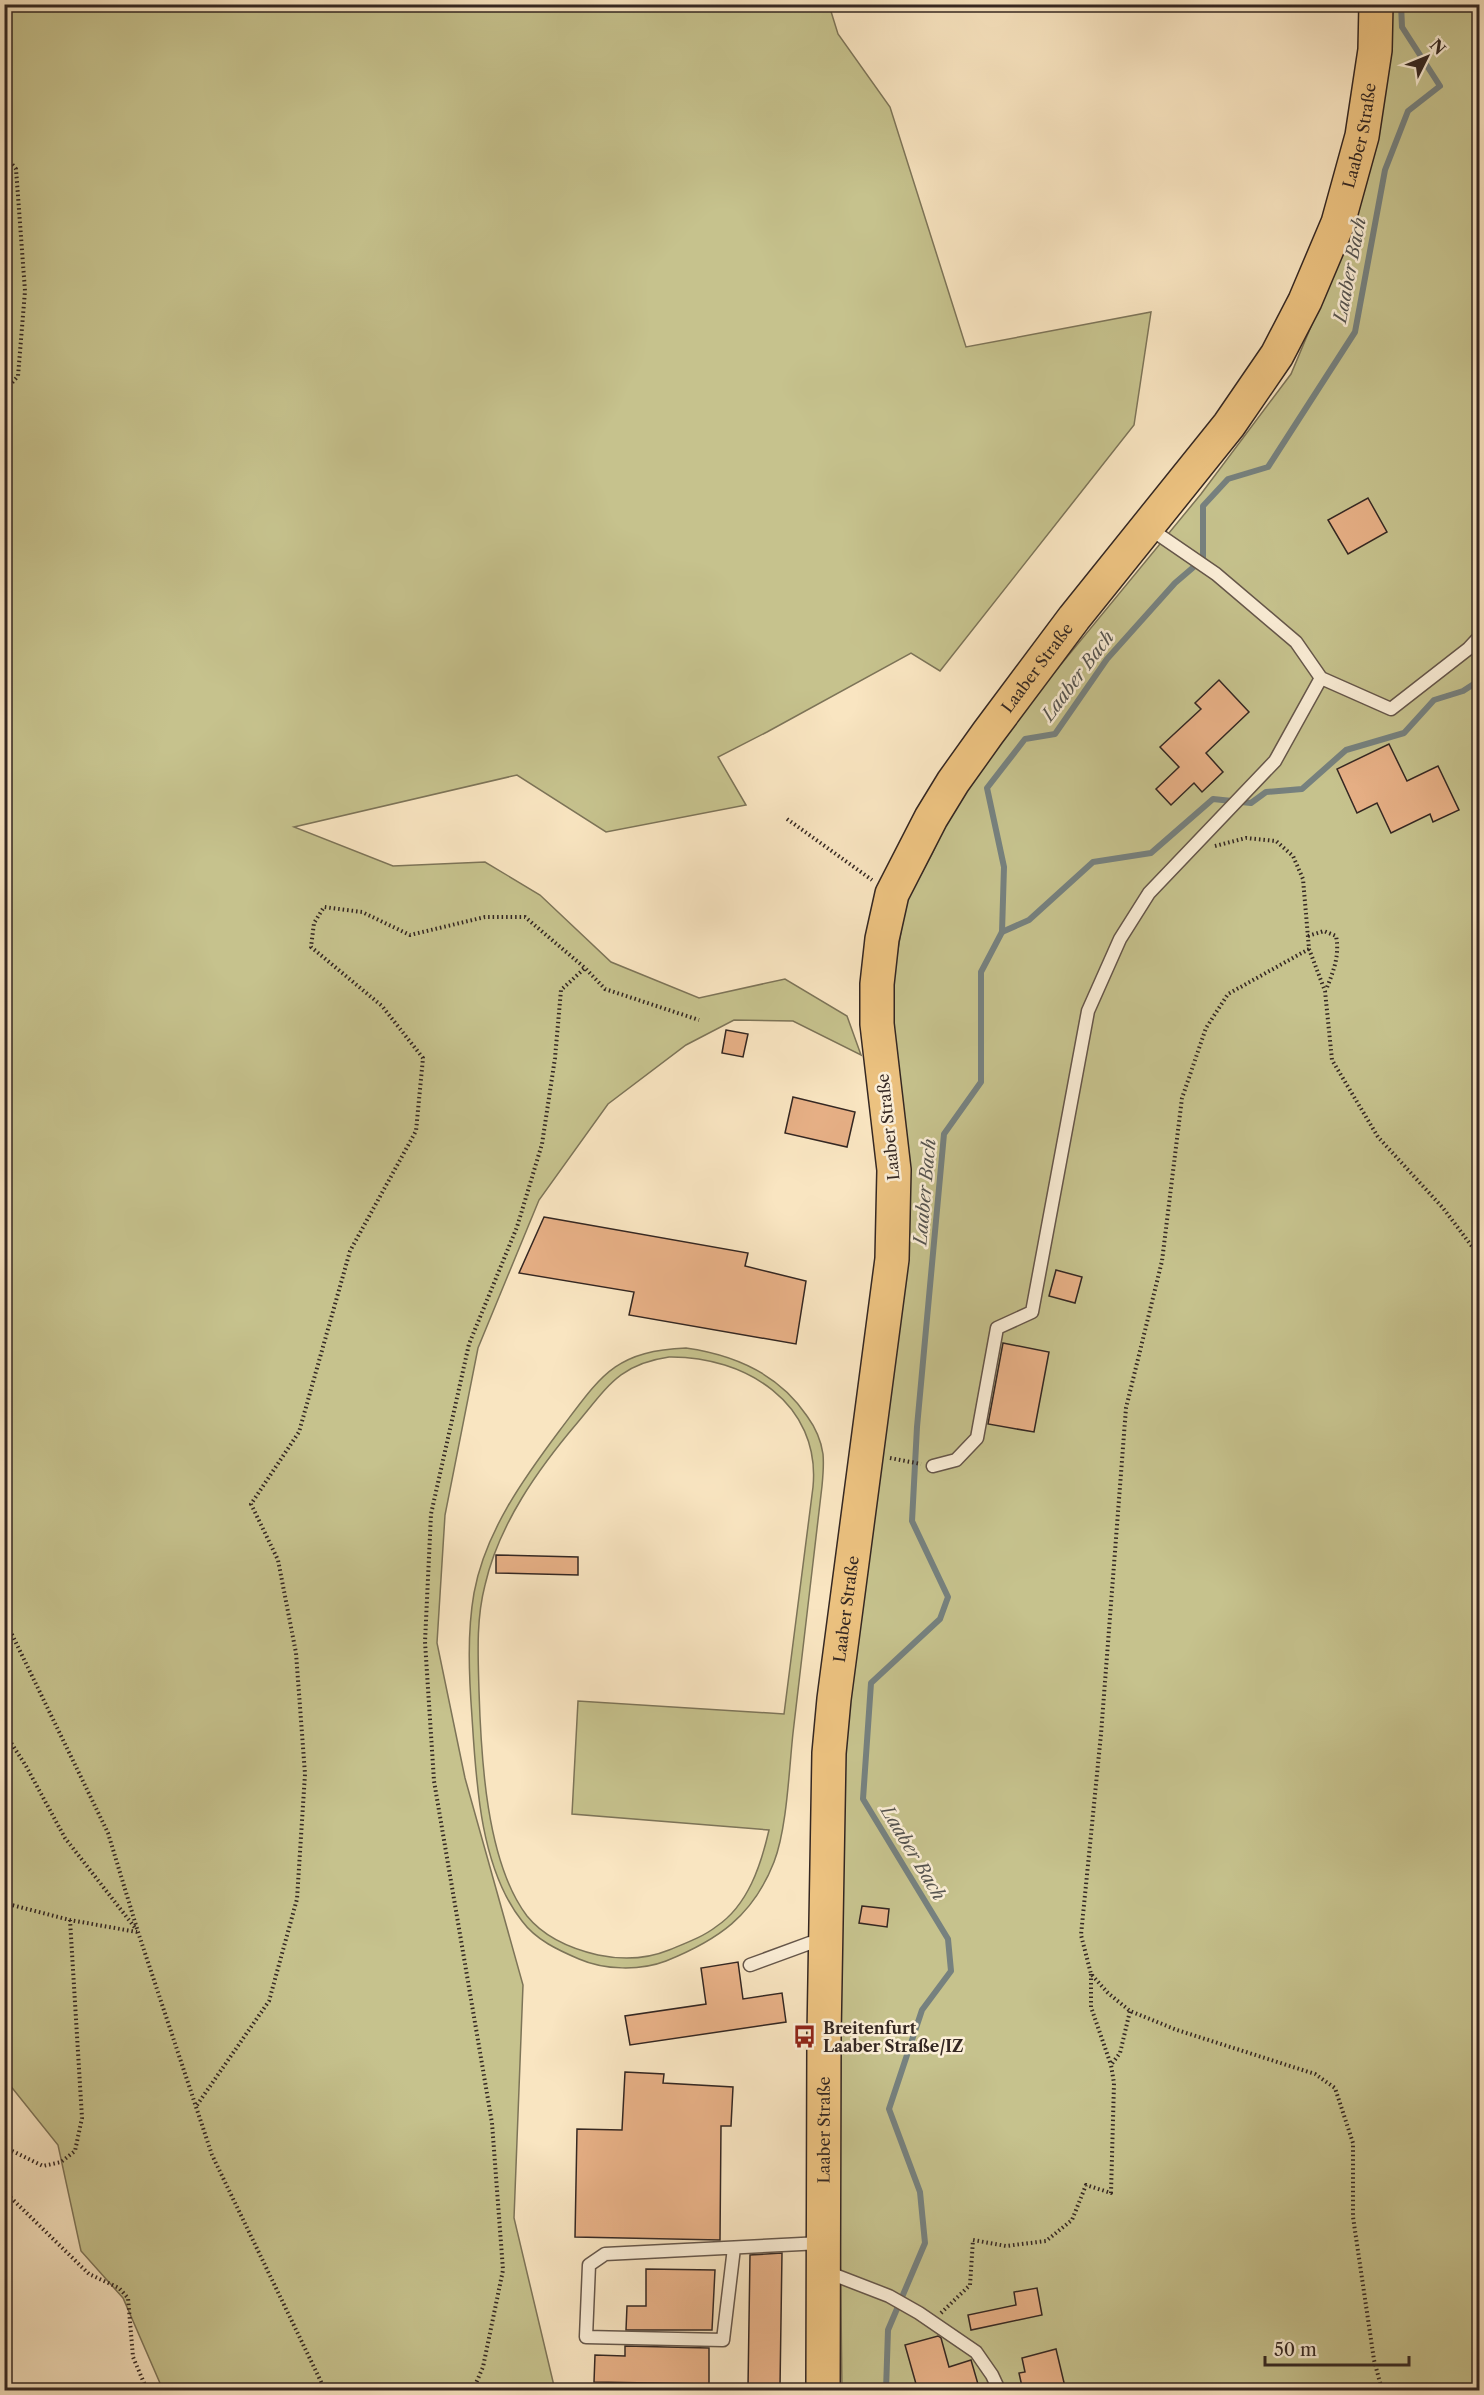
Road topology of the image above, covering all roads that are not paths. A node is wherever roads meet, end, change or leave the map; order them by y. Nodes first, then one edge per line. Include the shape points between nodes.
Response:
1 (1376, 4) edge
2 (1148, 527) junction
3 (1479, 636) edge
4 (1321, 678) junction
5 (933, 1466) road end
6 (827, 1943) junction
7 (750, 1965) dead end
8 (734, 2247) junction
9 (823, 2257) junction
10 (823, 2391) edge
11 (999, 2391) edge

1 - 2 main road, Laaber Straße via 1375,50 1362,136 1338,223 1305,302 1277,356 1229,425
2 - 4 lane via 1216,574 1296,642
2 - 6 main road, Laaber Straße via 1052,646 953,782 892,894 881,950 876,1024 894,1170 892,1250 834,1699
3 - 4 lane via 1391,710
4 - 5 lane via 1275,761 1149,893 1120,939 1088,1011 1032,1312 997,1328 977,1438 956,1460
6 - 7 lane via 810,1942
6 - 9 main road, Laaber Straße
8 - 8 lane via 604,2254 589,2265 586,2337 723,2340
8 - 9 lane
9 - 10 main road, Laaber Straße
9 - 11 lane via 919,2313 976,2352

